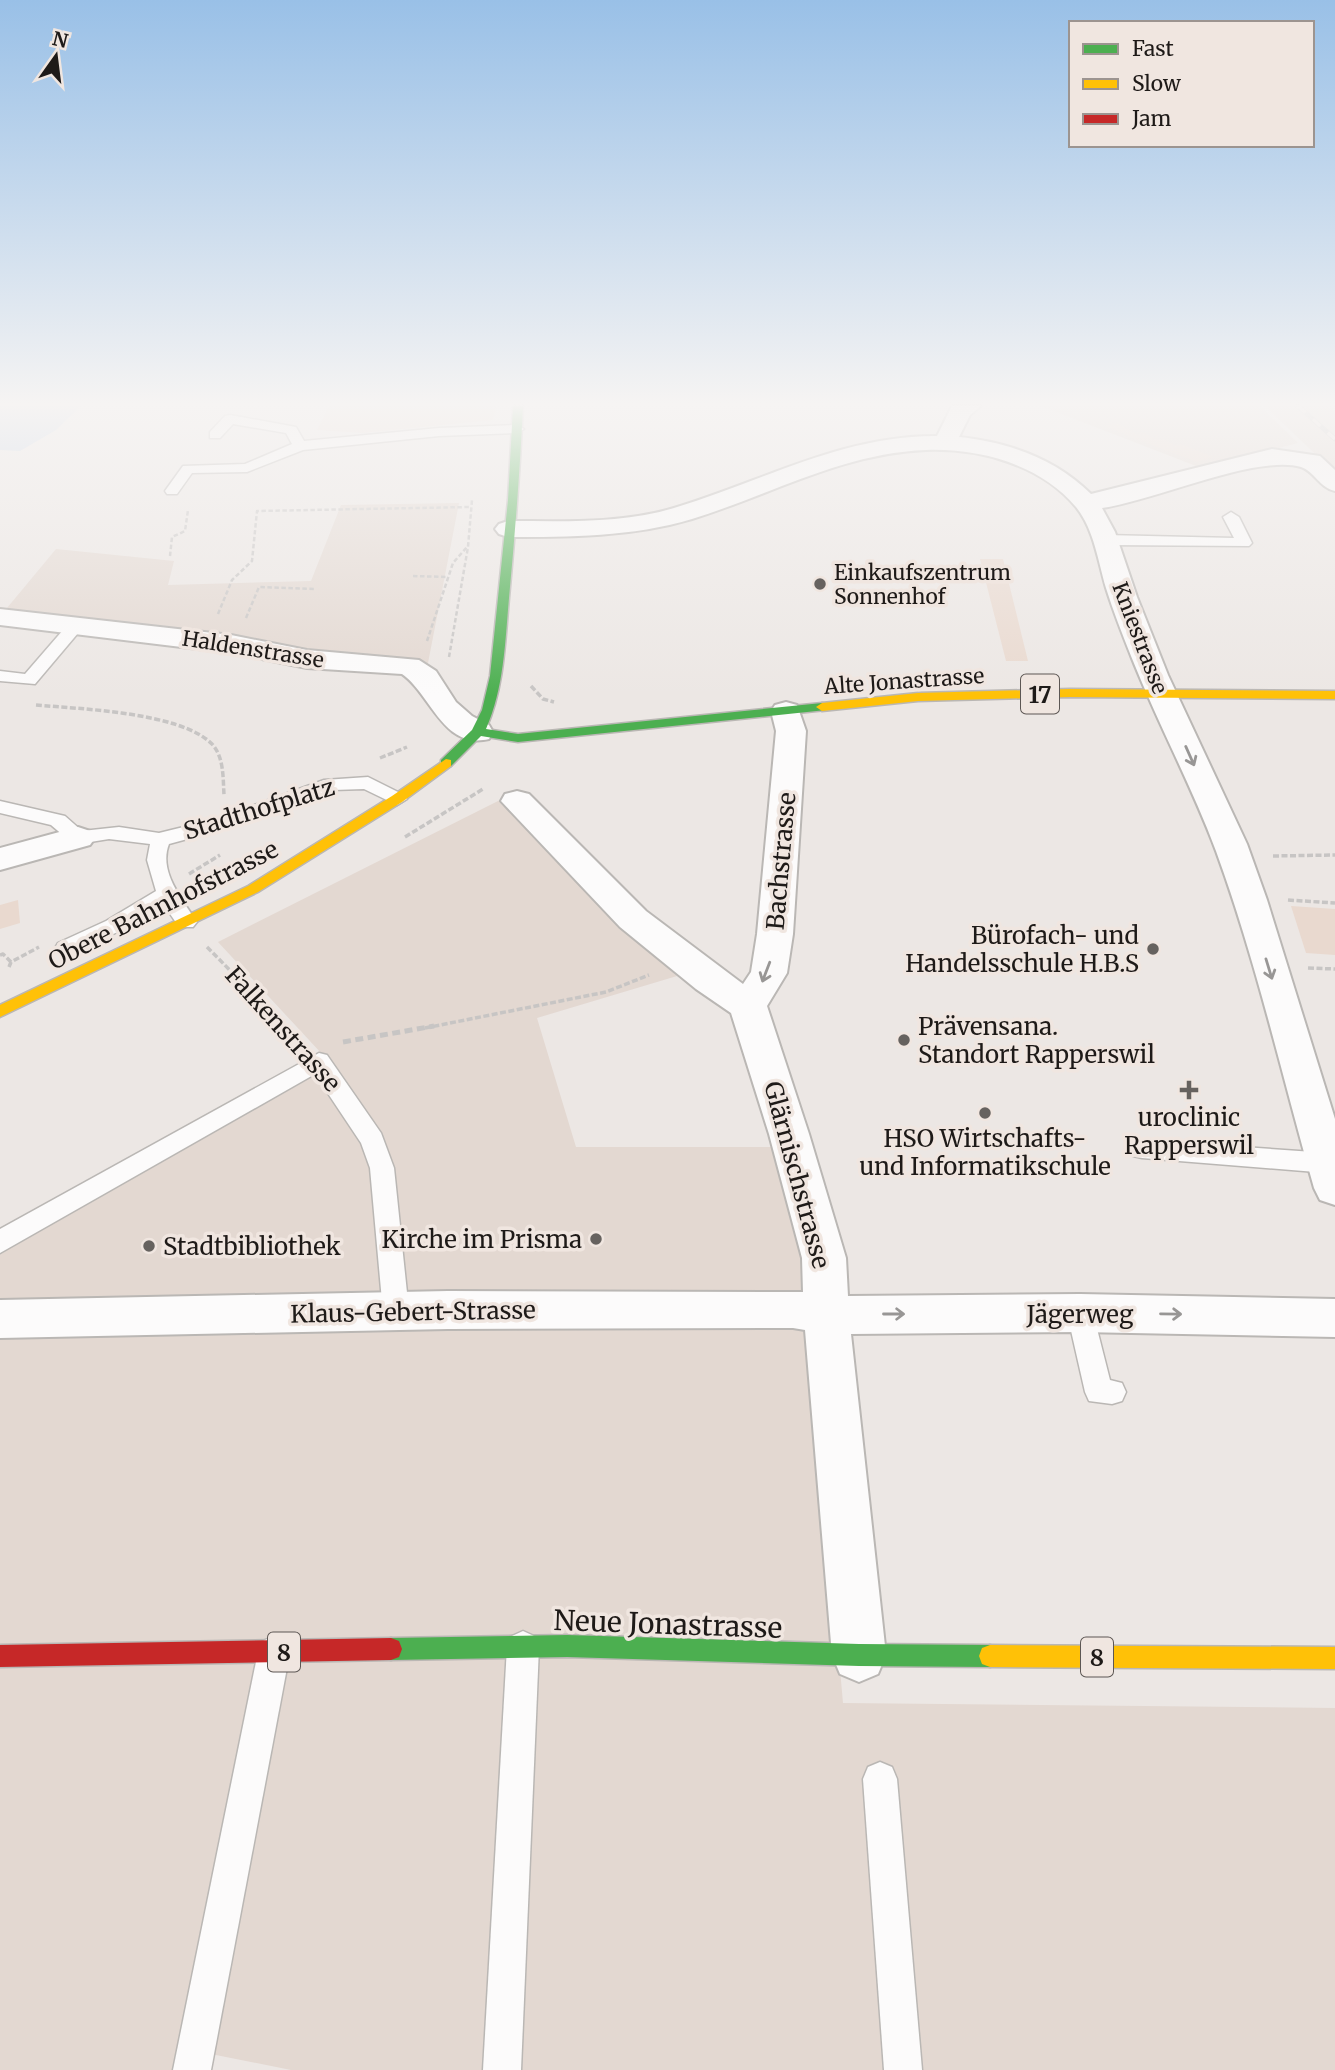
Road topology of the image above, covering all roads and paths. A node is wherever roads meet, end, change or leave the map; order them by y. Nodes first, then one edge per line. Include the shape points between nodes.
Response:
1 (1086, 502) edge
2 (189, 503) edge
3 (472, 503) edge
4 (513, 503) edge
5 (714, 503) edge
6 (470, 507) dead end
7 (1231, 517) dead end
8 (509, 529) junction
9 (1105, 540) junction
10 (468, 547) junction
11 (170, 556) dead end
12 (412, 576) dead end
13 (448, 577) junction
14 (316, 589) dead end
15 (0, 617) edge
16 (76, 626) junction
17 (206, 641) junction
18 (234, 645) junction
19 (449, 663) dead end
20 (418, 670) junction
21 (0, 676) edge
22 (530, 676) dead end
23 (1161, 694) junction
24 (1335, 695) edge
25 (25, 704) dead end
26 (565, 705) dead end
27 (444, 707) junction
28 (786, 711) junction
29 (478, 732) junction
30 (388, 756) dead end
31 (225, 798) dead end
32 (397, 799) junction
33 (517, 801) dead end
34 (0, 807) edge
35 (78, 838) junction
36 (161, 841) junction
37 (223, 853) dead end
38 (1335, 855) edge
39 (1235, 856) junction
40 (0, 859) edge
41 (176, 886) junction
42 (1279, 900) dead end
43 (1335, 903) edge
44 (186, 922) junction
45 (66, 948) dead end
46 (210, 951) dead end
47 (1, 953) edge
48 (685, 960) junction
49 (11, 962) dead end
50 (1303, 968) dead end
51 (1335, 969) edge
52 (748, 1006) junction
53 (0, 1012) edge
54 (312, 1054) junction
55 (1142, 1149) dead end
56 (1331, 1175) edge
57 (0, 1242) edge
58 (396, 1312) junction
59 (1080, 1313) junction
60 (826, 1315) junction
61 (1335, 1318) edge
62 (0, 1319) edge
63 (1112, 1392) dead end
64 (523, 1647) junction
65 (274, 1652) junction
66 (0, 1656) edge
67 (859, 1656) junction
68 (1335, 1658) edge
69 (880, 1779) dead end
70 (192, 2070) edge
71 (502, 2070) edge
72 (902, 2070) edge

1 - 9 street, Kniestrasse
2 - 11 path via 186,531 172,537
3 - 10 path
4 - 8 main road
5 - 8 street, Kniestrasse via 640,524
6 - 17 path via 257,511 252,561 232,580
7 - 9 lane via 1244,543
8 - 29 main road via 496,676
9 - 23 street, Kniestrasse
10 - 13 path via 453,563
10 - 19 path
12 - 13 path
13 - 20 path
14 - 18 path via 259,587
15 - 16 street, Haldenstrasse
16 - 17 street, Haldenstrasse
16 - 21 lane via 29,680
17 - 18 street, Haldenstrasse
18 - 20 street, Haldenstrasse via 307,659
20 - 27 street
22 - 26 path via 532,690 542,699
23 - 24 main road, Alte Jonastrasse / 17
23 - 28 main road, Alte Jonastrasse / 17 via 918,697
23 -> 39 street, Kniestrasse
25 - 31 path via 124,715 186,729 210,742 221,758
27 - 29 street
27 - 30 path via 425,738
28 - 29 main road, Alte Jonastrasse / 17 via 518,738
28 -> 52 street, Bachstrasse via 791,732 775,934 769,973
29 - 32 main road, Obere Bahnhofstrasse via 450,760
32 - 36 lane, Stadthofplatz via 368,783 331,784
32 - 44 main road, Obere Bahnhofstrasse via 253,889
33 - 48 street via 633,919
34 - 35 lane via 58,820
35 - 36 lane via 110,832
35 - 40 street
36 - 41 lane via 156,848 158,866
37 - 41 path
38 - 39 path
39 -> 56 street, Kniestrasse
41 - 44 lane
41 - 45 lane via 113,926
42 - 43 path
44 - 53 main road, Obere Bahnhofstrasse
46 - 54 path, Falkenstrasse
47 - 49 path
48 - 52 street
48 - 54 path via 606,992
50 - 51 path
52 - 60 street, Glärnischstrasse via 824,1258
54 - 57 lane
54 - 58 lane, Falkenstrasse via 372,1140 382,1168
55 - 56 lane
58 - 60 street, Klaus-Gebert-Strasse via 793,1309
58 - 62 street, Klaus-Gebert-Strasse
60 -> 59 street, Jägerweg
59 -> 61 street, Jägerweg
59 - 63 lane via 1099,1392
60 - 67 street, Glärnischstrasse
64 - 65 main road, Neue Jonastrasse / 8
64 - 67 main road, Neue Jonastrasse / 8
64 - 71 lane
65 - 66 main road, Neue Jonastrasse / 8
65 - 70 lane
67 - 68 main road, Neue Jonastrasse / 8
69 - 72 lane

